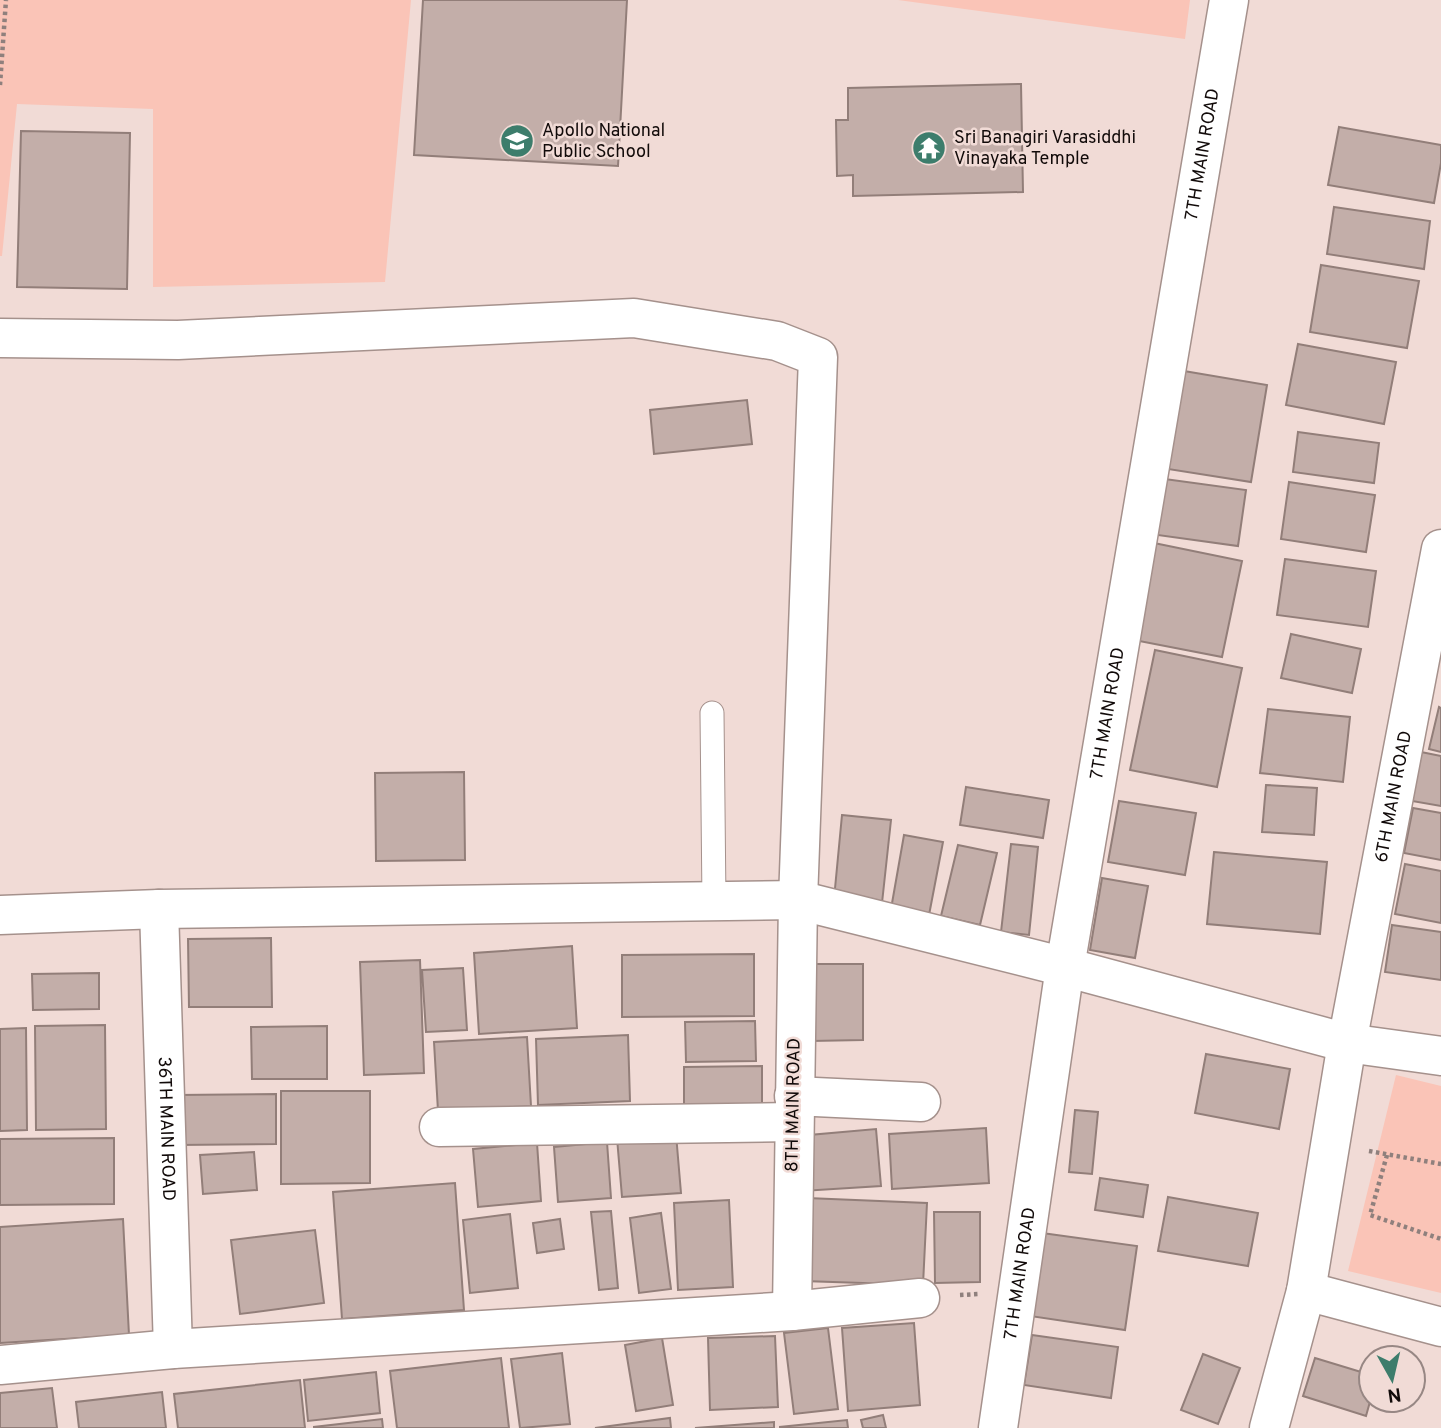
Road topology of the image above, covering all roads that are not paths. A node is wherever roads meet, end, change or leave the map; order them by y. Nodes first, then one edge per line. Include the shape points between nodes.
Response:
1 (1228, 0) edge
2 (0, 338) edge
3 (1441, 549) edge
4 (712, 713) dead end
5 (798, 900) junction
6 (714, 901) junction
7 (159, 909) junction
8 (0, 915) edge
9 (1065, 967) junction
10 (1347, 1043) junction
11 (1441, 1056) edge
12 (921, 1102) dead end
13 (794, 1109) junction
14 (439, 1127) dead end
15 (1306, 1291) junction
16 (920, 1298) road end
17 (792, 1311) junction
18 (1441, 1328) edge
19 (173, 1349) junction
20 (0, 1365) edge
21 (998, 1428) edge
22 (1269, 1428) edge

1 - 9 street, 7TH MAIN ROAD
2 - 5 street, 8TH MAIN ROAD via 203,339 634,318 776,341 817,357
3 - 10 street, 6TH MAIN ROAD
4 - 6 lane
5 - 6 street
5 - 9 street
5 - 13 street, 8TH MAIN ROAD
6 - 7 street
7 - 8 street
7 - 19 street, 36TH MAIN ROAD
9 - 10 street
9 - 21 street, 7TH MAIN ROAD
10 - 11 street
10 - 15 street, 6TH MAIN ROAD
12 - 13 street
13 - 14 street
13 - 17 street, 8TH MAIN ROAD
15 - 18 street
15 - 22 street, 6TH MAIN ROAD
16 - 17 street
17 - 19 street
19 - 20 street

